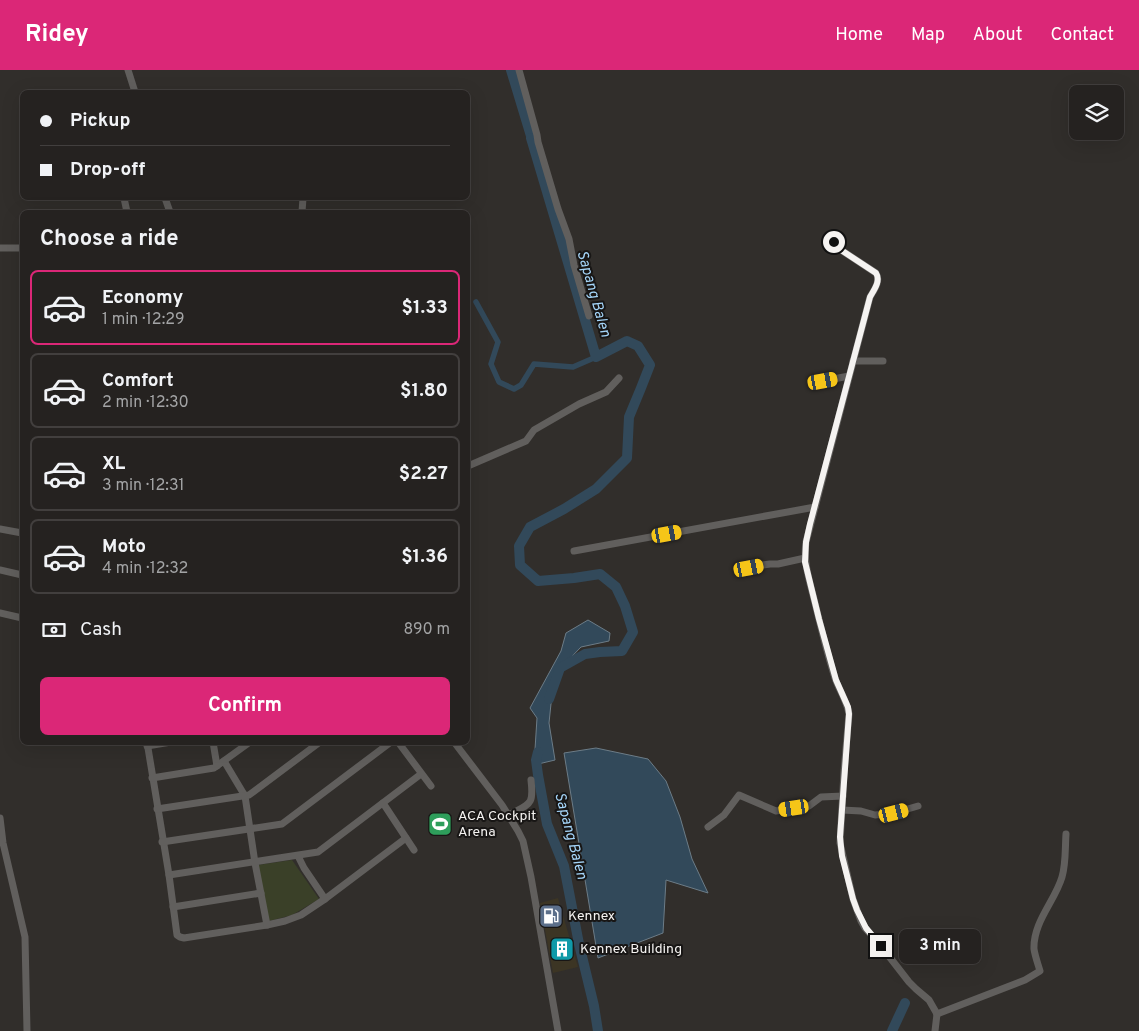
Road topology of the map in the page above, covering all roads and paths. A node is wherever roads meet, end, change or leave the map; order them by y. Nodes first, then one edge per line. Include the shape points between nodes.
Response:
1 (128, 70) edge
2 (519, 70) edge
3 (134, 90) edge
4 (832, 234) dead end
5 (0, 248) edge
6 (20, 248) edge
7 (589, 316) dead end
8 (853, 361) junction
9 (883, 361) dead end
10 (849, 376) junction
11 (619, 378) dead end
12 (823, 381) dead end
13 (470, 465) edge
14 (815, 507) junction
15 (0, 529) edge
16 (20, 533) edge
17 (574, 551) dead end
18 (805, 558) junction
19 (749, 568) dead end
20 (0, 570) edge
21 (20, 575) edge
22 (0, 613) edge
23 (20, 618) edge
24 (147, 745) edge
25 (214, 745) edge
26 (244, 745) edge
27 (316, 745) edge
28 (387, 745) edge
29 (400, 745) edge
30 (456, 745) edge
31 (224, 761) junction
32 (217, 766) junction
33 (421, 774) junction
34 (152, 778) junction
35 (531, 780) dead end
36 (431, 786) dead end
37 (245, 796) junction
38 (843, 796) junction
39 (383, 803) junction
40 (918, 806) dead end
41 (157, 809) junction
42 (842, 810) junction
43 (509, 816) junction
44 (0, 818) edge
45 (708, 827) dead end
46 (249, 829) junction
47 (1066, 834) dead end
48 (406, 838) junction
49 (162, 842) junction
50 (414, 850) dead end
51 (298, 856) junction
52 (255, 863) junction
53 (168, 875) junction
54 (261, 893) junction
55 (325, 899) junction
56 (173, 907) junction
57 (267, 925) junction
58 (938, 1014) junction
59 (27, 1031) edge
60 (558, 1031) edge
61 (935, 1031) edge

1 - 3 street
2 - 7 street
4 - 8 street via 838,248 878,276
5 - 6 street
8 - 9 street
8 - 10 street
10 - 12 street
10 - 14 street
11 - 13 street via 606,392 534,430 526,441
14 - 17 street
14 - 18 street
15 - 16 street
18 - 19 street
18 - 38 street via 836,680 848,707
20 - 21 street
22 - 23 street
24 - 34 street
25 - 32 street
26 - 31 street
27 - 37 street
28 - 46 street via 282,824
29 - 33 street
30 - 43 street
31 - 32 street
31 - 37 street
32 - 34 street
33 - 36 street
33 - 39 street
34 - 41 street
35 - 43 street via 531,801
37 - 41 street
37 - 46 street
38 - 42 street
38 - 45 street via 821,797 809,806 776,811 739,794 724,815
39 - 48 street
39 - 51 street via 318,852
40 - 42 street via 876,815
41 - 49 street
42 - 58 street via 842,856 861,921
43 - 60 street via 523,841
44 - 59 street via 25,937
46 - 49 street
46 - 52 street
47 - 58 street via 1063,876 1042,917 1034,944 1040,971
48 - 50 street
48 - 55 street
49 - 53 street
51 - 52 street
51 - 55 street
52 - 53 street
52 - 54 street
53 - 56 street
54 - 56 street
54 - 57 street
55 - 57 street via 302,915
56 - 57 street via 176,935 184,938
58 - 61 street

